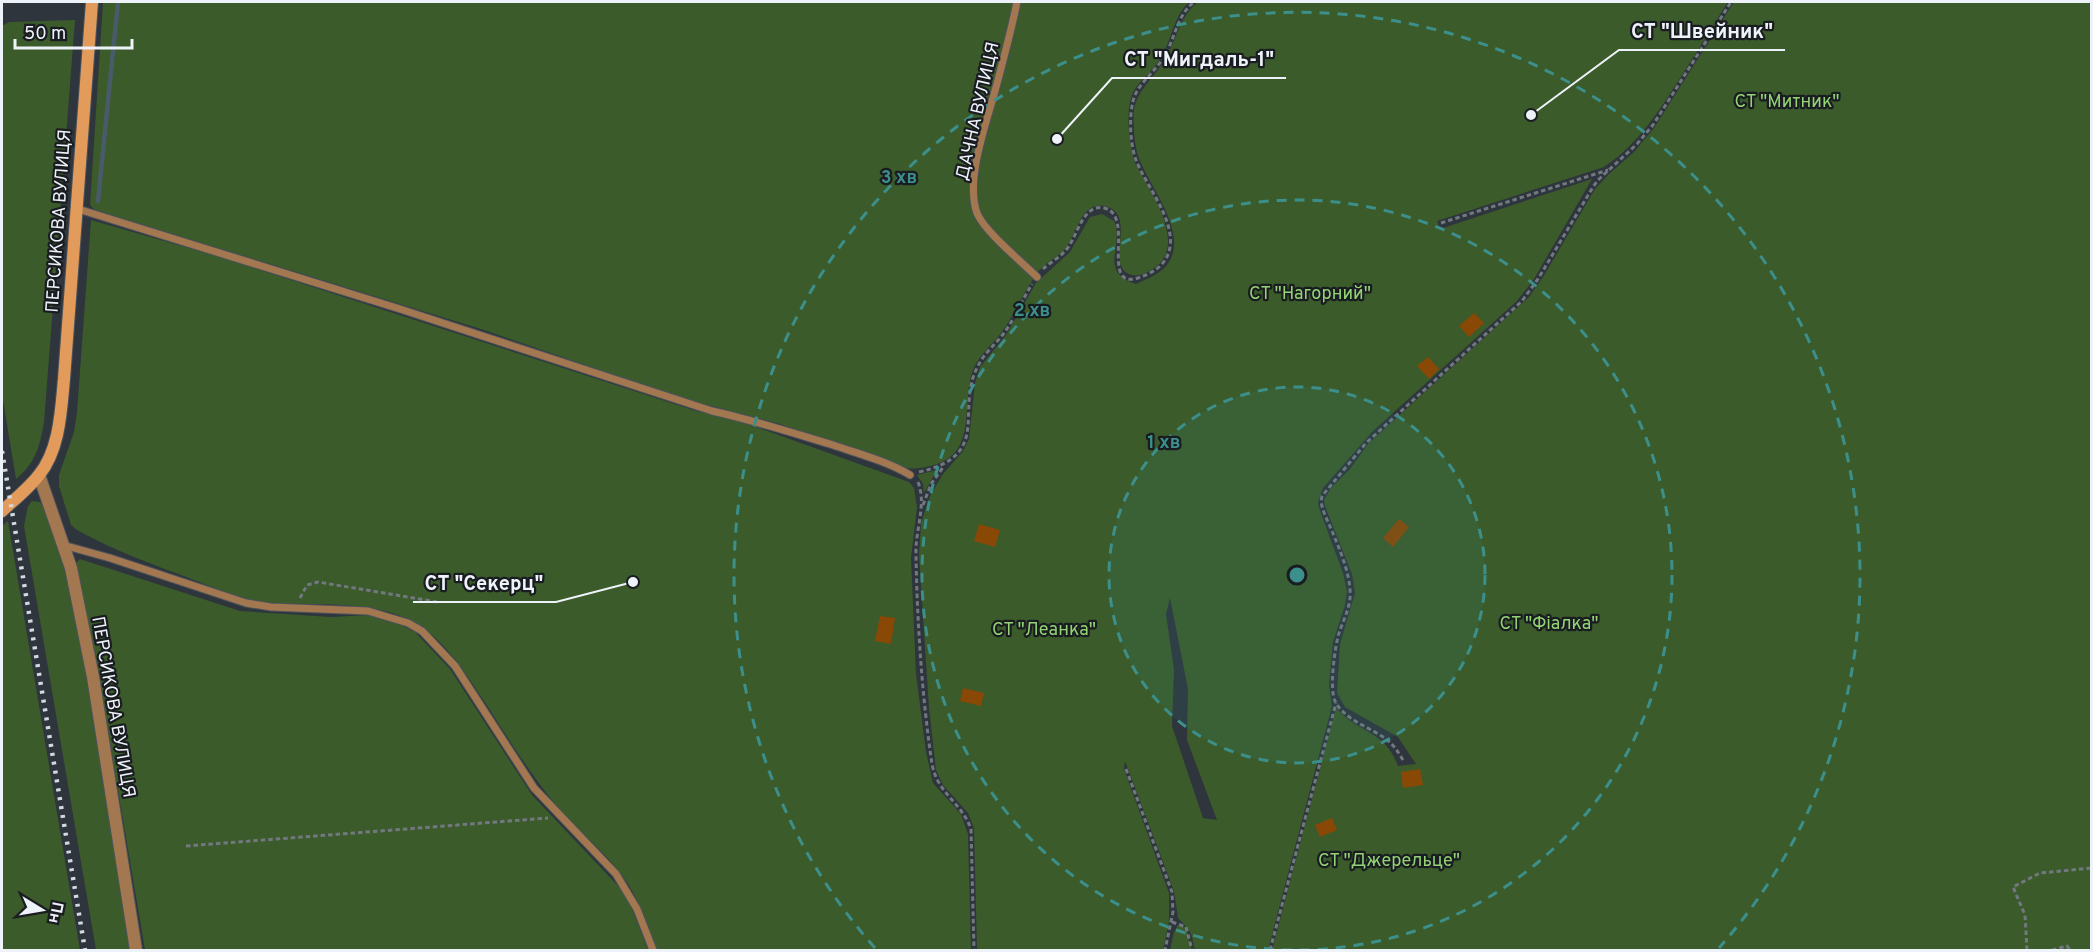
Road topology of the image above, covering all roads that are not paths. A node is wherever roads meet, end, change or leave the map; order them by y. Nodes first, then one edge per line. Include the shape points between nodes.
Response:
1 (92, 2) edge
2 (1017, 2) edge
3 (78, 209) junction
4 (1037, 277) road end
5 (39, 475) junction
6 (910, 475) road end
7 (2, 511) edge
8 (63, 545) junction
9 (136, 951) edge
10 (653, 951) edge

1 - 3 main road, ПЕРСИКОВА ВУЛИЦЯ
2 - 4 lane, ДАЧНА ВУЛИЦЯ via 983,136 973,194 977,213 985,225
3 - 5 main road, ПЕРСИКОВА ВУЛИЦЯ via 62,407 52,448
3 - 6 lane via 702,408 856,453
5 - 7 main road, ПЕРСИКОВА ВУЛИЦЯ
5 - 8 street, ПЕРСИКОВА ВУЛИЦЯ
8 - 9 street, ПЕРСИКОВА ВУЛИЦЯ via 93,677
8 - 10 lane via 246,603 368,611 422,631 454,666 526,776 624,885

